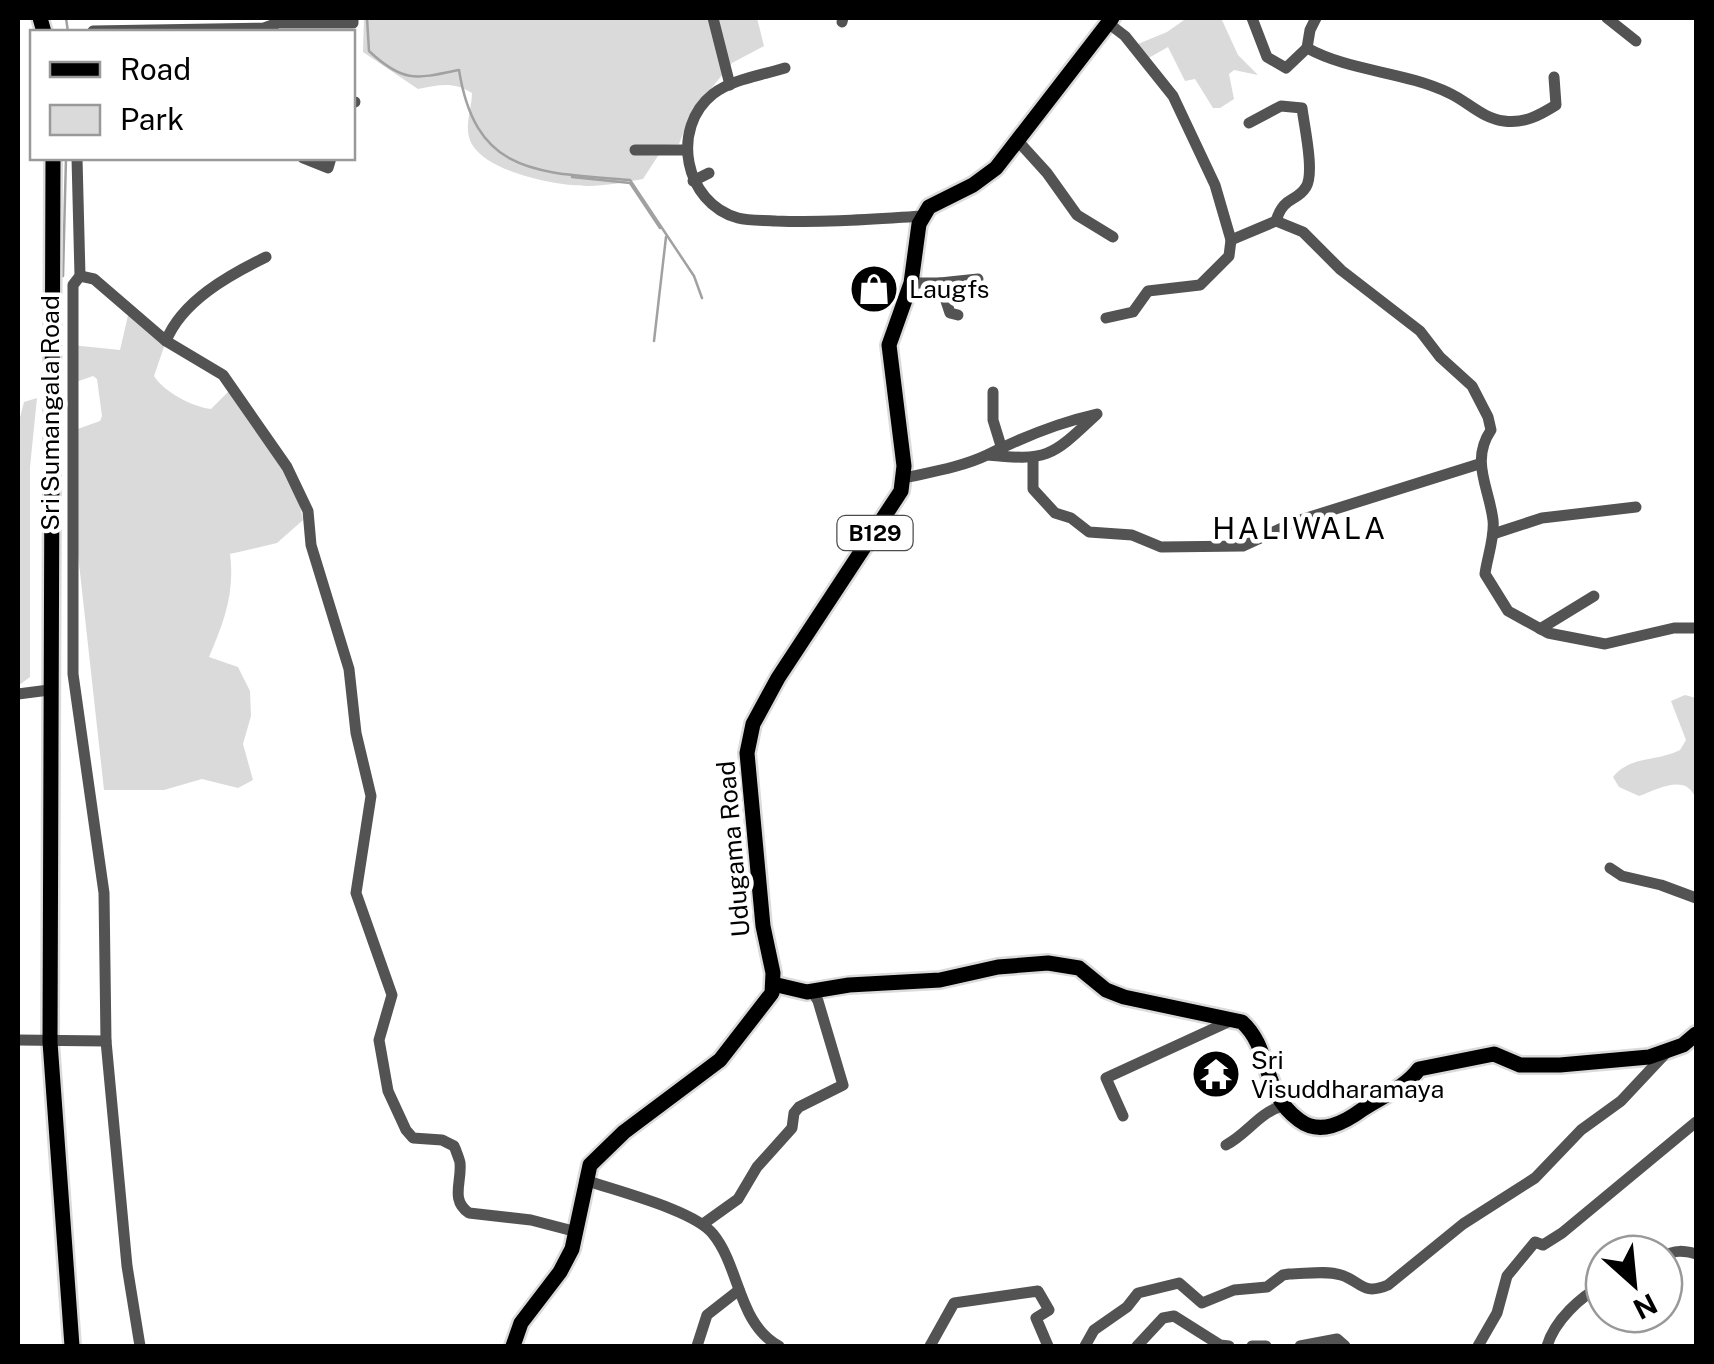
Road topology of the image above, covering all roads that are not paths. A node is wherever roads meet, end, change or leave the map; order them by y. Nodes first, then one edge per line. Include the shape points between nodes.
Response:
1 (353, 18) edge
2 (712, 18) edge
3 (1252, 18) edge
4 (1316, 18) edge
5 (1607, 18) edge
6 (1110, 20) edge
7 (223, 23) edge
8 (257, 23) edge
9 (121, 30) edge
10 (1636, 41) dead end
11 (1307, 48) junction
12 (785, 68) dead end
13 (1554, 77) dead end
14 (730, 85) junction
15 (1248, 122) dead end
16 (1016, 140) junction
17 (635, 150) dead end
18 (686, 150) junction
19 (53, 160) edge
20 (76, 160) edge
21 (308, 160) edge
22 (330, 160) edge
23 (709, 173) dead end
24 (693, 181) junction
25 (922, 216) junction
26 (1276, 221) junction
27 (1113, 237) dead end
28 (1231, 240) junction
29 (266, 257) dead end
30 (80, 276) junction
31 (978, 279) dead end
32 (911, 283) junction
33 (940, 283) junction
34 (958, 315) dead end
35 (1106, 318) dead end
36 (166, 341) junction
37 (993, 392) dead end
38 (1001, 446) junction
39 (987, 455) junction
40 (1033, 459) junction
41 (1479, 464) junction
42 (904, 478) junction
43 (1636, 507) dead end
44 (1493, 534) junction
45 (1594, 596) dead end
46 (1696, 628) edge
47 (1540, 629) junction
48 (49, 690) junction
49 (18, 694) edge
50 (1610, 868) dead end
51 (1696, 898) edge
52 (773, 984) junction
53 (807, 992) junction
54 (1228, 1022) junction
55 (1696, 1034) edge
56 (18, 1040) edge
57 (106, 1041) junction
58 (50, 1042) junction
59 (1666, 1053) junction
60 (1282, 1106) junction
61 (1123, 1116) dead end
62 (1696, 1122) edge
63 (1226, 1145) dead end
64 (585, 1180) junction
65 (703, 1224) junction
66 (577, 1232) junction
67 (738, 1290) junction
68 (1584, 1294) edge
69 (72, 1346) edge
70 (140, 1346) edge
71 (513, 1346) edge
72 (698, 1346) edge
73 (779, 1346) edge
74 (930, 1346) edge
75 (1048, 1346) edge
76 (1085, 1346) edge
77 (1138, 1346) edge
78 (1228, 1346) edge
79 (1252, 1346) edge
80 (1266, 1346) edge
81 (1300, 1346) edge
82 (1345, 1346) edge
83 (1478, 1346) edge
84 (1547, 1346) edge

1 - 8 street
2 - 14 street
3 - 11 street via 1267,57 1286,68
4 - 11 street
5 - 10 street
6 - 16 main road
6 - 28 street via 1172,96 1215,185
7 - 8 street
7 - 9 street
11 - 13 street via 1451,93 1504,121 1533,118 1556,106
12 - 14 street
14 - 18 street via 712,94 694,117
15 - 26 street via 1281,106 1302,108 1310,176 1305,189 1281,206
16 - 25 main road via 987,175
16 - 27 street via 1077,214
17 - 18 street
18 - 24 street
19 - 48 main road
20 - 30 street, Sri Sumangala Road
21 - 22 street via 328,168
23 - 24 street
24 - 25 street via 708,200 740,219
25 - 32 main road
26 - 28 street
26 - 41 street via 1303,232 1340,270 1420,331 1472,386 1491,430
28 - 35 street via 1229,256 1200,286 1148,291 1133,312
29 - 36 street via 230,274 177,318
30 - 36 street, Sri Sumangala Road via 126,303
30 - 57 street, Sri Sumangala Road via 72,285 70,353 73,674 104,893
31 - 33 street
32 - 33 street
32 - 42 main road via 889,345
33 - 34 street via 950,313
36 - 66 street, Sri Sumangala Road via 223,376 287,467 308,511 350,669 370,796 356,893 392,995 379,1040 388,1091 413,1138 454,1146 461,1208
37 - 38 street
38 - 39 street
38 - 40 street via 1097,414 1046,456
39 - 40 street
39 - 42 street
40 - 41 street via 1034,489 1054,512 1089,532 1184,549 1243,546 1297,521
41 - 44 street
42 - 52 main road, Udugama Road / B129 via 893,507 770,692 750,737 748,777
43 - 44 street via 1542,518
44 - 47 street via 1487,580 1508,612
45 - 47 street
46 - 47 street via 1605,644
48 - 49 street
48 - 58 main road
50 - 51 street
52 - 53 main road
52 - 64 main road via 720,1060 613,1142
53 - 54 main road via 1066,964 1124,997
53 - 65 street via 818,1001 843,1085 799,1107 792,1128 738,1199
54 - 60 main road via 1242,1022 1254,1033
54 - 61 street via 1106,1078
55 - 59 main road
56 - 58 street
57 - 58 street
57 - 70 street, Sri Sumangala Road
58 - 69 main road
59 - 60 main road via 1560,1065 1520,1065 1494,1054 1419,1069 1327,1128 1308,1127
59 - 76 street via 1535,1178 1388,1285 1377,1290 1337,1274 1289,1274 1268,1287 1234,1290 1202,1303 1179,1283 1138,1293
60 - 63 street
62 - 83 street via 1562,1232 1543,1245 1535,1242 1507,1276
64 - 65 street
64 - 66 main road
65 - 67 street
66 - 71 main road
67 - 72 street via 707,1315
67 - 73 street via 766,1338
68 - 84 street
74 - 75 street via 954,1303 1038,1291 1048,1310 1036,1318
77 - 78 street via 1162,1318 1174,1316
79 - 80 street
81 - 82 street via 1337,1340

